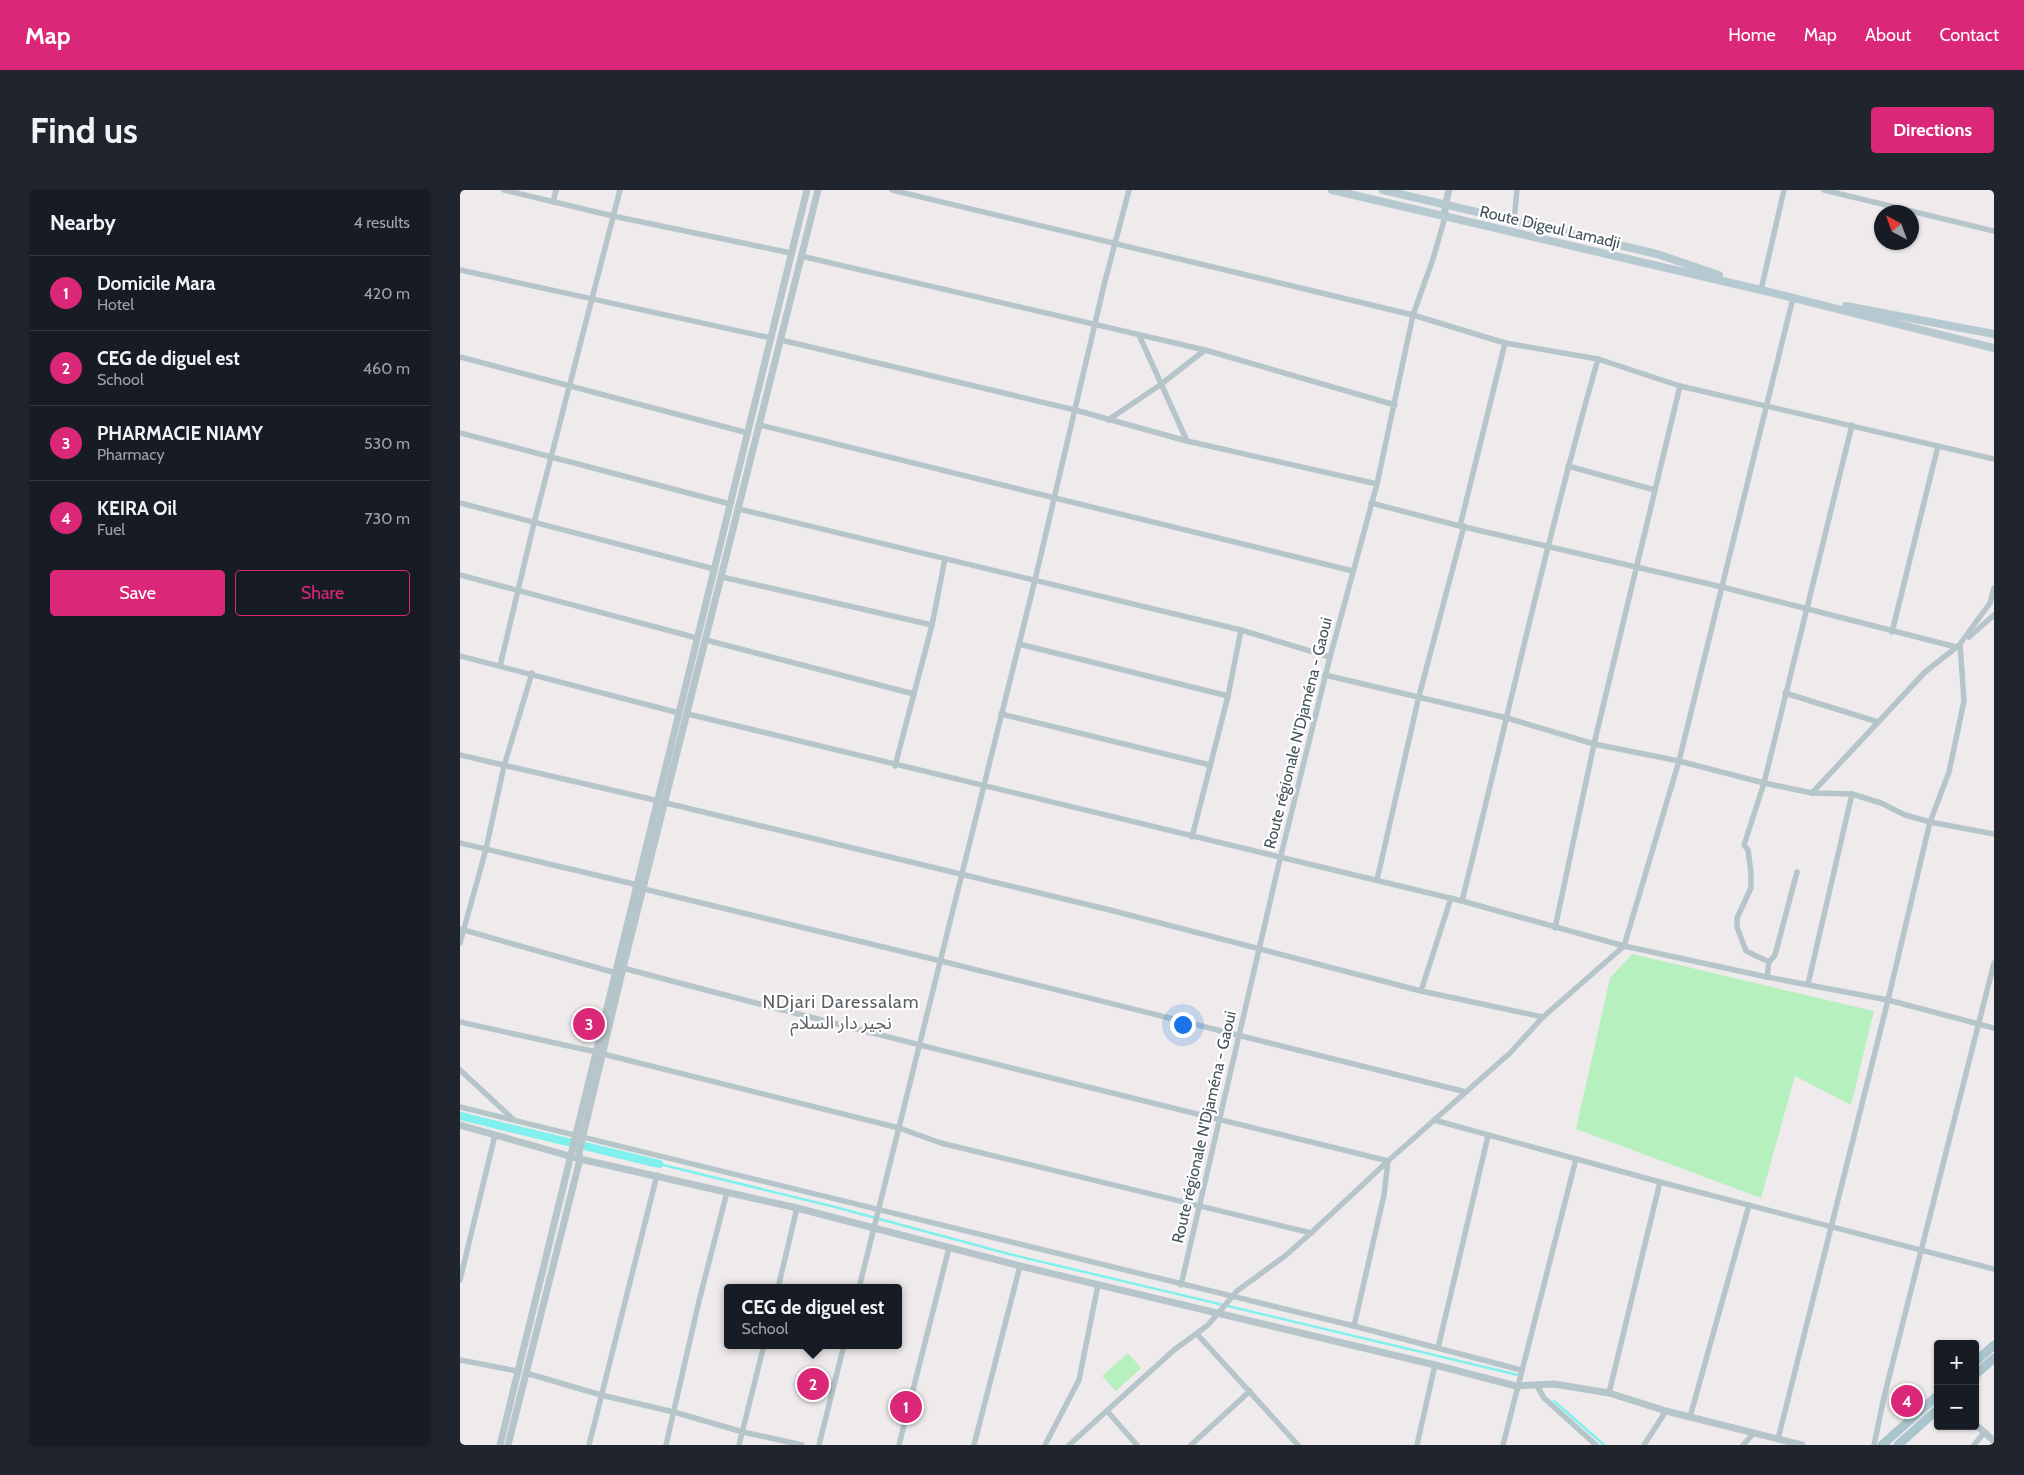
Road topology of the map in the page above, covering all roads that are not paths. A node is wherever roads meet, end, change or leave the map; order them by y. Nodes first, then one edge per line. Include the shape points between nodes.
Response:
1 (504, 190) edge
2 (556, 190) edge
3 (620, 190) edge
4 (807, 190) edge
5 (818, 190) edge
6 (892, 190) edge
7 (1129, 190) edge
8 (1332, 190) edge
9 (1383, 190) edge
10 (1449, 190) edge
11 (1517, 190) edge
12 (1784, 190) edge
13 (1824, 190) edge
14 (553, 202) junction
15 (1444, 206) junction
16 (613, 216) junction
17 (1445, 217) junction
18 (1514, 220) junction
19 (1994, 231) edge
20 (1114, 243) junction
21 (792, 254) junction
22 (802, 256) junction
23 (460, 270) edge
24 (1761, 290) junction
25 (592, 298) junction
26 (1793, 298) junction
27 (1413, 315) junction
28 (1095, 324) junction
29 (1994, 334) edge
30 (1138, 336) junction
31 (771, 338) junction
32 (781, 340) junction
33 (1505, 342) junction
34 (1994, 348) edge
35 (1205, 350) junction
36 (460, 357) edge
37 (1598, 359) junction
38 (1160, 385) junction
39 (569, 386) junction
40 (1680, 386) junction
41 (1394, 405) junction
42 (1767, 406) junction
43 (1075, 410) junction
44 (1108, 420) junction
45 (760, 425) junction
46 (1852, 425) junction
47 (460, 432) edge
48 (748, 432) junction
49 (1187, 441) junction
50 (1938, 446) junction
51 (551, 457) junction
52 (1994, 460) edge
53 (1568, 466) junction
54 (1377, 484) junction
55 (1655, 490) junction
56 (1056, 497) junction
57 (1371, 503) junction
58 (460, 504) edge
59 (730, 504) junction
60 (739, 509) junction
61 (534, 523) junction
62 (1462, 526) junction
63 (1548, 546) junction
64 (945, 559) junction
65 (1636, 568) junction
66 (714, 569) junction
67 (1353, 571) junction
68 (460, 575) edge
69 (722, 577) junction
70 (1035, 580) junction
71 (1722, 587) junction
72 (1994, 588) edge
73 (520, 590) junction
74 (1806, 609) junction
75 (1994, 615) edge
76 (932, 625) junction
77 (1240, 630) junction
78 (1892, 632) junction
79 (698, 638) junction
80 (706, 640) junction
81 (1019, 644) junction
82 (1958, 646) junction
83 (460, 656) edge
84 (1330, 657) junction
85 (500, 666) junction
86 (532, 673) junction
87 (1325, 675) junction
88 (1785, 693) junction
89 (914, 694) junction
90 (1228, 696) junction
91 (1420, 696) junction
92 (679, 713) junction
93 (688, 714) junction
94 (1001, 714) junction
95 (1508, 718) junction
96 (1878, 722) junction
97 (1594, 744) junction
98 (460, 755) edge
99 (1679, 761) junction
100 (1210, 765) junction
101 (504, 766) junction
102 (895, 766) junction
103 (1764, 783) junction
104 (984, 787) junction
105 (1812, 793) junction
106 (1852, 794) junction
107 (662, 802) junction
108 (1930, 822) junction
109 (1994, 834) edge
110 (1192, 837) junction
111 (460, 843) edge
112 (486, 849) junction
113 (1280, 859) junction
114 (1797, 872) dead end
115 (962, 874) junction
116 (1377, 880) junction
117 (641, 887) junction
118 (1451, 898) junction
119 (1462, 901) junction
120 (1555, 928) junction
121 (462, 930) edge
122 (460, 943) edge
123 (1624, 946) junction
124 (1259, 950) junction
125 (941, 961) junction
126 (1769, 962) junction
127 (1994, 963) edge
128 (620, 970) junction
129 (1767, 978) junction
130 (1808, 984) junction
131 (1421, 991) junction
132 (1888, 1000) junction
133 (1543, 1016) junction
134 (460, 1022) edge
135 (1978, 1024) junction
136 (1994, 1028) edge
137 (1240, 1037) junction
138 (920, 1044) junction
139 (600, 1053) junction
140 (460, 1070) edge
141 (1466, 1092) junction
142 (460, 1107) edge
143 (515, 1120) junction
144 (1220, 1120) junction
145 (1434, 1120) junction
146 (460, 1126) edge
147 (899, 1128) junction
148 (495, 1134) junction
149 (1488, 1136) junction
150 (579, 1139) junction
151 (575, 1154) junction
152 (1576, 1159) junction
153 (1388, 1161) junction
154 (657, 1175) junction
155 (1660, 1182) junction
156 (727, 1192) junction
157 (1200, 1205) junction
158 (1749, 1205) junction
159 (797, 1208) junction
160 (879, 1211) junction
161 (874, 1226) junction
162 (1832, 1227) junction
163 (1311, 1233) junction
164 (948, 1248) junction
165 (1921, 1251) junction
166 (1020, 1266) junction
167 (1994, 1269) edge
168 (460, 1280) edge
169 (779, 1284) edge
170 (860, 1284) edge
171 (1098, 1285) junction
172 (1181, 1285) junction
173 (1230, 1299) junction
174 (1220, 1313) junction
175 (1354, 1326) junction
176 (1196, 1334) junction
177 (1994, 1345) edge
178 (1438, 1348) junction
179 (763, 1349) edge
180 (843, 1349) edge
181 (1979, 1358) edge
182 (1994, 1358) edge
183 (460, 1360) edge
184 (1435, 1365) junction
185 (1521, 1370) junction
186 (1979, 1371) edge
187 (517, 1372) junction
188 (526, 1373) junction
189 (1516, 1386) junction
190 (1537, 1386) junction
191 (1250, 1391) junction
192 (1609, 1393) junction
193 (601, 1395) junction
194 (1934, 1399) edge
195 (1106, 1411) junction
196 (1666, 1411) junction
197 (674, 1412) junction
198 (1934, 1413) edge
199 (1690, 1417) junction
200 (1979, 1428) edge
201 (743, 1432) junction
202 (1754, 1432) junction
203 (1984, 1433) junction
204 (1778, 1439) junction
205 (1994, 1441) edge
206 (1884, 1443) edge
207 (500, 1445) edge
208 (508, 1445) edge
209 (588, 1445) edge
210 (666, 1445) edge
211 (739, 1445) edge
212 (802, 1445) edge
213 (819, 1445) edge
214 (898, 1445) edge
215 (974, 1445) edge
216 (1045, 1445) edge
217 (1069, 1445) edge
218 (1136, 1445) edge
219 (1191, 1445) edge
220 (1298, 1445) edge
221 (1416, 1445) edge
222 (1503, 1445) edge
223 (1596, 1445) edge
224 (1644, 1445) edge
225 (1743, 1445) edge
226 (1802, 1445) edge
227 (1874, 1445) edge
228 (1898, 1445) edge
229 (1974, 1445) edge

1 - 14 street
2 - 14 street
3 - 16 street
4 - 21 street
5 - 22 street
6 - 20 street
7 - 20 street
8 - 17 main road, Route Digeul Lamadji
9 - 15 main road, Route Digeul Lamadji
10 - 15 street, Route régionale N'Djaména - Gaoui
11 - 18 street
12 - 24 street
13 - 19 street
14 - 16 street
15 - 17 street, Route régionale N'Djaména - Gaoui
15 - 18 main road, Route Digeul Lamadji
16 - 21 street
16 - 25 street
17 - 24 main road, Route Digeul Lamadji
17 - 27 street, Route régionale N'Djaména - Gaoui
18 - 24 main road, Route Digeul Lamadji via 1656,254
20 - 27 street
20 - 28 street
21 - 31 street
22 - 28 street
22 - 32 street
23 - 25 street
24 - 26 main road, Route Digeul Lamadji
24 - 29 main road, Route Digeul Lamadji
25 - 31 street
25 - 39 street
26 - 34 main road, Route Digeul Lamadji
26 - 42 street
27 - 33 street
27 - 41 street, Route régionale N'Djaména - Gaoui
28 - 30 street
28 - 43 street
30 - 35 street
30 - 38 street
31 - 48 street
32 - 43 street
32 - 45 street
33 - 37 street
33 - 62 street
35 - 38 street
35 - 41 street
36 - 39 street
37 - 40 street
37 - 53 street
38 - 44 street
38 - 49 street
39 - 48 street
39 - 51 street
40 - 42 street
40 - 55 street
41 - 54 street, Route régionale N'Djaména - Gaoui
42 - 46 street
42 - 71 street
43 - 44 street
43 - 56 street
44 - 49 street
45 - 56 street
45 - 60 street
46 - 50 street
46 - 74 street
47 - 51 street
48 - 59 street
49 - 54 street
50 - 52 street
50 - 78 street
51 - 59 street
51 - 61 street
53 - 55 street
53 - 63 street
54 - 57 street, Route régionale N'Djaména - Gaoui
55 - 65 street
56 - 67 street
56 - 70 street
57 - 62 street
57 - 67 street, Route régionale N'Djaména - Gaoui
58 - 61 street
59 - 66 street
60 - 64 street
60 - 69 street
61 - 66 street
61 - 73 street
62 - 63 street
62 - 91 street
63 - 65 street
63 - 95 street
64 - 70 street
64 - 76 street
65 - 71 street
65 - 97 street
66 - 79 street
67 - 84 street, Route régionale N'Djaména - Gaoui
68 - 73 street
69 - 76 street
69 - 80 street
70 - 77 street
70 - 81 street
71 - 74 street
71 - 99 street
72 - 82 street via 1990,603
73 - 79 street
73 - 85 street
74 - 78 street
74 - 88 street
75 - 82 street
76 - 89 street
77 - 84 street
77 - 90 street
78 - 82 street
79 - 92 street
80 - 89 street
80 - 93 street
81 - 90 street
81 - 94 street
82 - 96 street via 1925,672
82 - 108 street via 1964,701 1949,772
83 - 85 street
84 - 87 street, Route régionale N'Djaména - Gaoui
85 - 86 street
86 - 92 street
86 - 101 street
87 - 91 street
87 - 113 street, Route régionale N'Djaména - Gaoui
88 - 96 street
88 - 103 street
89 - 102 street
90 - 100 street
91 - 95 street
91 - 116 street
92 - 107 street
93 - 102 street
93 - 107 street
94 - 100 street
94 - 104 street
95 - 97 street
95 - 119 street
96 - 105 street
97 - 99 street
97 - 120 street
98 - 101 street
99 - 103 street
99 - 123 street
100 - 110 street
101 - 107 street
101 - 112 street
102 - 104 street
103 - 105 street
103 - 126 street via 1744,845 1748,850 1751,888 1737,918 1737,927 1746,951
104 - 110 street
104 - 115 street
105 - 106 street
106 - 108 street
106 - 130 street
107 - 115 street
107 - 117 street
108 - 109 street
108 - 132 street
110 - 113 street
111 - 112 street
112 - 117 street
112 - 121 street
113 - 116 street
113 - 124 street, Route régionale N'Djaména - Gaoui
114 - 126 street via 1775,955
115 - 124 street
115 - 125 street
116 - 118 street
117 - 125 street
117 - 128 street
118 - 119 street
118 - 131 street
119 - 120 street
120 - 123 street
121 - 122 street
121 - 128 street
123 - 129 street
123 - 133 street
124 - 131 street
124 - 137 street, Route régionale N'Djaména - Gaoui
125 - 137 street
125 - 138 street
126 - 129 street
127 - 135 street
128 - 138 street
128 - 139 street
129 - 130 street
130 - 132 street
131 - 133 street
132 - 135 street
132 - 162 street
133 - 141 street via 1510,1053
134 - 139 street
135 - 136 street
135 - 165 street
137 - 141 street
137 - 144 street, Route régionale N'Djaména - Gaoui
138 - 144 street
138 - 147 street
139 - 147 street
139 - 150 street
140 - 143 street
141 - 145 street
142 - 143 street
143 - 150 street
144 - 153 street
144 - 157 street, Route régionale N'Djaména - Gaoui
145 - 149 street
145 - 153 street
146 - 148 street
147 - 157 street via 941,1142
147 - 160 street
148 - 151 street
148 - 168 street
149 - 152 street
149 - 178 street
150 - 151 street
150 - 160 street
151 - 154 street
151 - 187 street
151 - 188 street
152 - 155 street
152 - 185 street
153 - 163 street
153 - 175 street via 1384,1195
154 - 156 street
154 - 193 street
155 - 158 street
155 - 192 street
156 - 159 street
156 - 197 street
157 - 163 street
157 - 172 street, Route régionale N'Djaména - Gaoui
158 - 162 street
158 - 199 street
159 - 161 street
159 - 169 street
160 - 161 street
160 - 172 street
161 - 164 street
161 - 170 street
162 - 165 street
162 - 204 street
163 - 173 street
164 - 166 street
164 - 214 street
165 - 167 street
165 - 227 street
166 - 171 street
166 - 215 street
171 - 174 street
171 - 216 street via 1078,1380
172 - 173 street
173 - 174 street
173 - 175 street
174 - 176 street
174 - 184 street
175 - 178 street
176 - 191 street
176 - 195 street
177 - 181 main road
178 - 185 street
179 - 201 street
180 - 213 street
182 - 186 main road
183 - 187 street
184 - 189 street
184 - 221 street
185 - 189 street
187 - 207 street
188 - 193 street
188 - 208 street
189 - 190 street
189 - 222 street
190 - 192 street via 1554,1384
190 - 223 street via 1544,1398
191 - 219 street
191 - 220 street
192 - 196 street
193 - 197 street
193 - 209 street
194 - 206 main road
195 - 217 street
195 - 218 street
196 - 199 street
196 - 224 street
197 - 201 street
197 - 210 street
198 - 228 main road
199 - 202 street
200 - 203 street
201 - 211 street
201 - 212 street
202 - 204 street
202 - 225 street
203 - 205 street
203 - 229 street
204 - 226 street
206 - 227 main road

